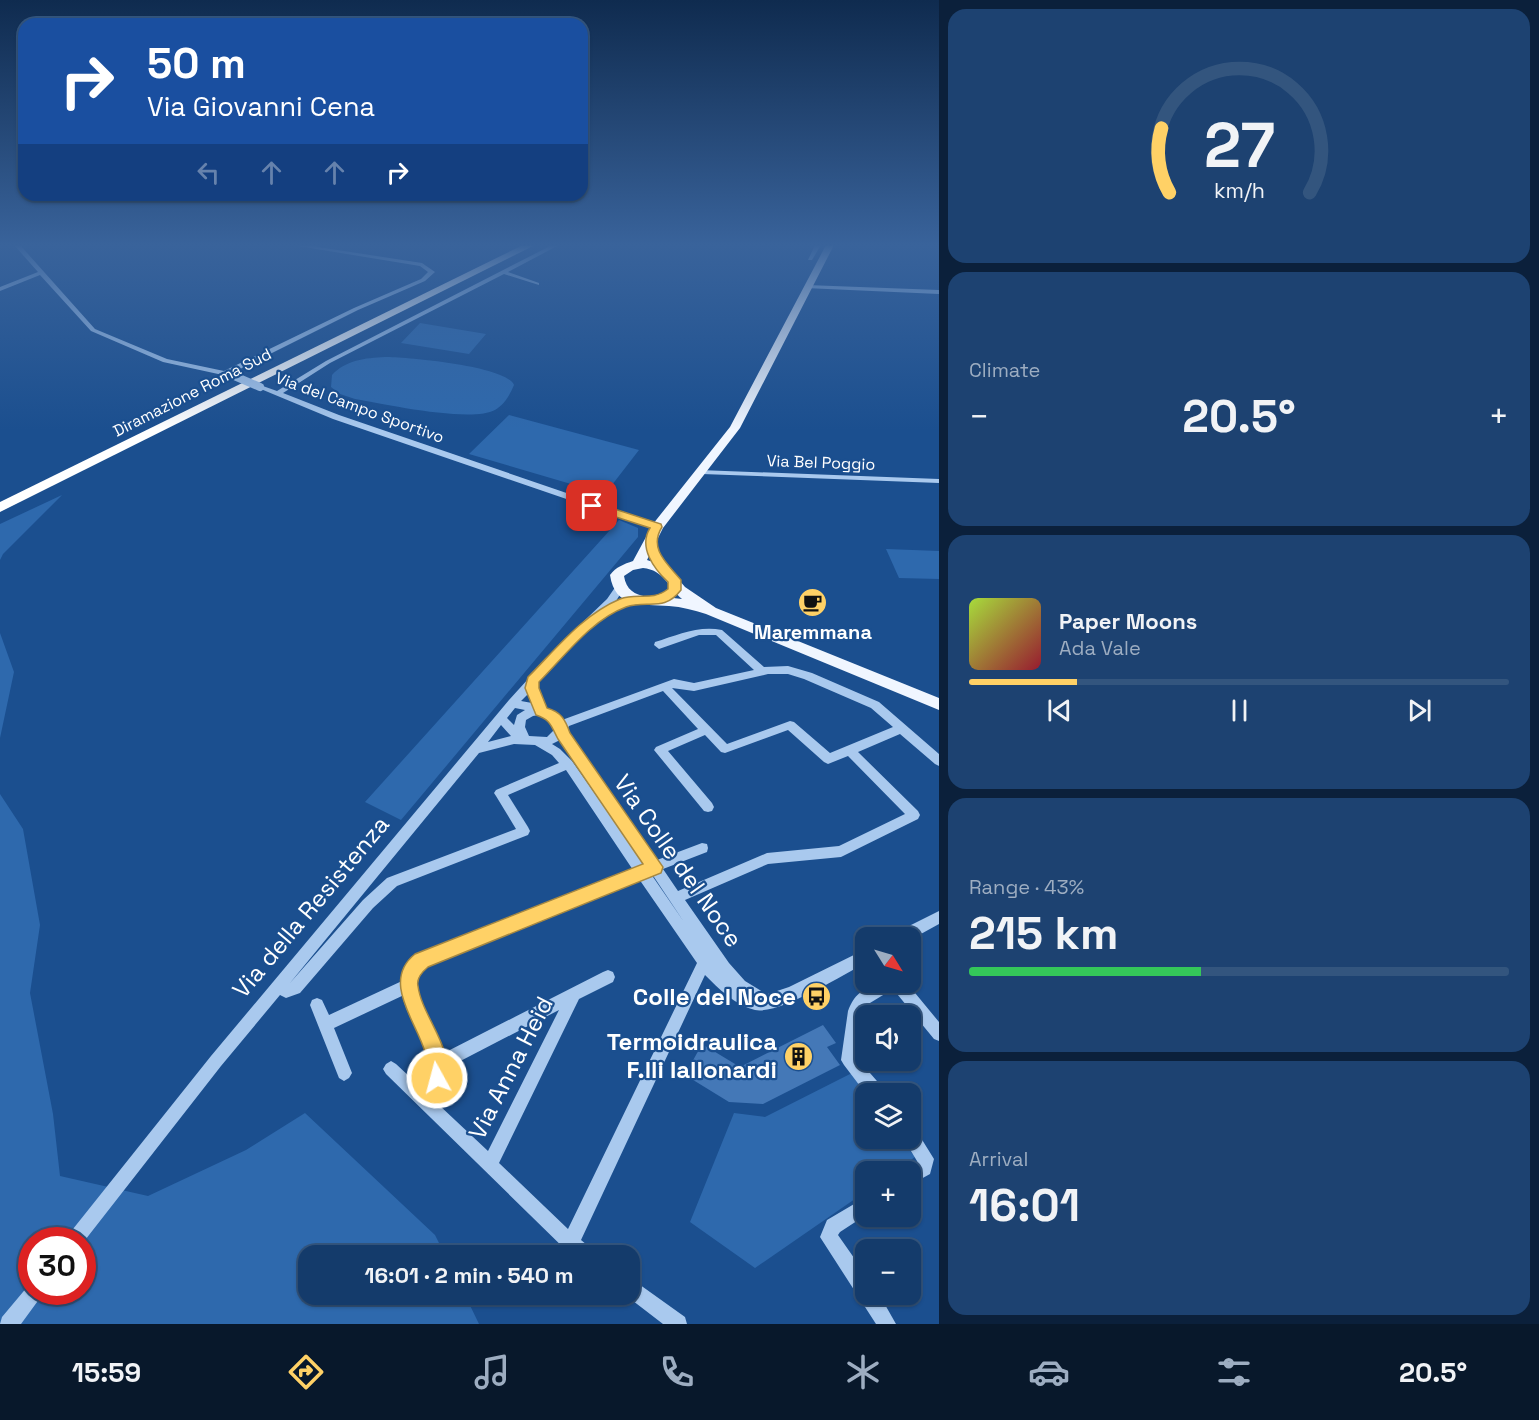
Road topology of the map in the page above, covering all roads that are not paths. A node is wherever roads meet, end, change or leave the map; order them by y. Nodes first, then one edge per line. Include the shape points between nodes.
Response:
1 (70, 307) edge
2 (362, 307) edge
3 (392, 307) edge
4 (405, 307) edge
5 (436, 307) edge
6 (797, 307) edge
7 (229, 374) junction
8 (277, 394) junction
9 (702, 472) junction
10 (939, 481) edge
11 (0, 500) edge
12 (0, 508) edge
13 (654, 531) junction
14 (638, 564) junction
15 (661, 568) junction
16 (675, 585) junction
17 (618, 588) junction
18 (637, 600) junction
19 (661, 600) junction
20 (711, 611) junction
21 (597, 616) junction
22 (659, 645) dead end
23 (762, 671) junction
24 (533, 680) junction
25 (665, 687) junction
26 (513, 704) junction
27 (939, 704) edge
28 (546, 713) junction
29 (581, 717) junction
30 (501, 718) junction
31 (903, 728) junction
32 (560, 729) junction
33 (706, 730) junction
34 (532, 740) junction
35 (475, 750) junction
36 (849, 750) junction
37 (939, 761) edge
38 (568, 764) junction
39 (708, 807) dead end
40 (702, 848) dead end
41 (649, 870) junction
42 (676, 898) junction
43 (939, 917) edge
44 (920, 927) edge
45 (707, 955) junction
46 (855, 961) edge
47 (608, 977) dead end
48 (279, 986) junction
49 (408, 986) junction
50 (873, 993) edge
51 (905, 993) edge
52 (574, 994) junction
53 (317, 1005) dead end
54 (325, 1024) junction
55 (939, 1034) edge
56 (437, 1065) junction
57 (391, 1069) dead end
58 (344, 1073) dead end
59 (868, 1083) edge
60 (431, 1106) junction
61 (919, 1149) edge
62 (490, 1164) junction
63 (921, 1170) edge
64 (855, 1212) edge
65 (85, 1227) edge
66 (570, 1243) junction
67 (573, 1245) edge
68 (855, 1276) edge
69 (640, 1296) edge
70 (24, 1305) edge
71 (874, 1305) edge
72 (9, 1324) edge
73 (678, 1324) edge
74 (887, 1324) edge

1 - 7 street, Via del Campo Sportivo via 99,333 165,361
2 - 7 street
3 - 11 highway, Diramazione Roma Sud
4 - 12 highway, Diramazione Roma Sud
5 - 8 street via 327,362
6 - 9 main road via 735,428
7 - 8 street, Via del Campo Sportivo, bridge
8 - 13 street, Via del Campo Sportivo
9 - 10 street, Via Bel Poggio
9 - 13 main road
13 - 14 main road
13 - 15 main road via 653,554
14 - 15 main road
14 - 17 main road via 617,575
15 - 16 main road via 672,576
16 - 19 main road via 672,594
16 - 20 main road
17 - 18 main road
17 - 21 street, Via della Resistenza
18 - 19 main road
18 - 21 street, Via della Resistenza via 617,604
19 - 20 main road
20 - 27 main road
21 - 24 street, Via della Resistenza
22 - 23 street via 698,632 718,632
23 - 25 street via 710,685 674,683
23 - 31 street via 788,670 808,676 875,705
24 - 26 street, Via della Resistenza
24 - 28 street, Via Colle del Noce via 533,694
25 - 29 street
25 - 33 street
26 - 28 street
26 - 30 street, Via della Resistenza
28 - 29 street
28 - 32 street, Via Colle del Noce via 559,722
28 - 34 street via 531,712 521,718 519,727
29 - 32 street
30 - 34 street, Via Colle del Noce via 515,733
30 - 35 street, Via della Resistenza
31 - 36 street
31 - 37 street
32 - 34 street via 553,740
32 - 41 street, Via Colle del Noce
33 - 36 street via 724,749 790,725 828,759
33 - 39 street via 660,750
34 - 35 street via 503,741
34 - 38 street, Via Colle del Noce via 556,752
35 - 48 street, Via della Resistenza
36 - 42 street via 914,815 841,850 767,859
38 - 41 street, Via Colle del Noce
38 - 48 street via 500,793 524,831 392,882 295,988 286,991
40 - 41 street
41 - 42 street, Via Colle del Noce
41 - 45 street, Via Colle del Noce
41 - 49 street via 422,960 409,974
42 - 45 street, Via Colle del Noce
43 - 44 street
45 - 46 street, Via Colle del Noce via 730,989 759,1004 793,994
45 - 66 street
47 - 52 street, Via Anna Heid
48 - 65 street, Via della Resistenza
49 - 54 street
49 - 56 street
50 - 59 street via 860,1001 852,1017 849,1060
51 - 55 street
52 - 56 street, Via Anna Heid
52 - 62 street, Via Anna Heid
53 - 54 street
54 - 58 street
56 - 60 street
57 - 60 street
60 - 62 street
61 - 63 street via 926,1159
62 - 66 street
64 - 68 street via 833,1226 829,1237
66 - 67 street
69 - 73 street
70 - 72 street
71 - 74 street

